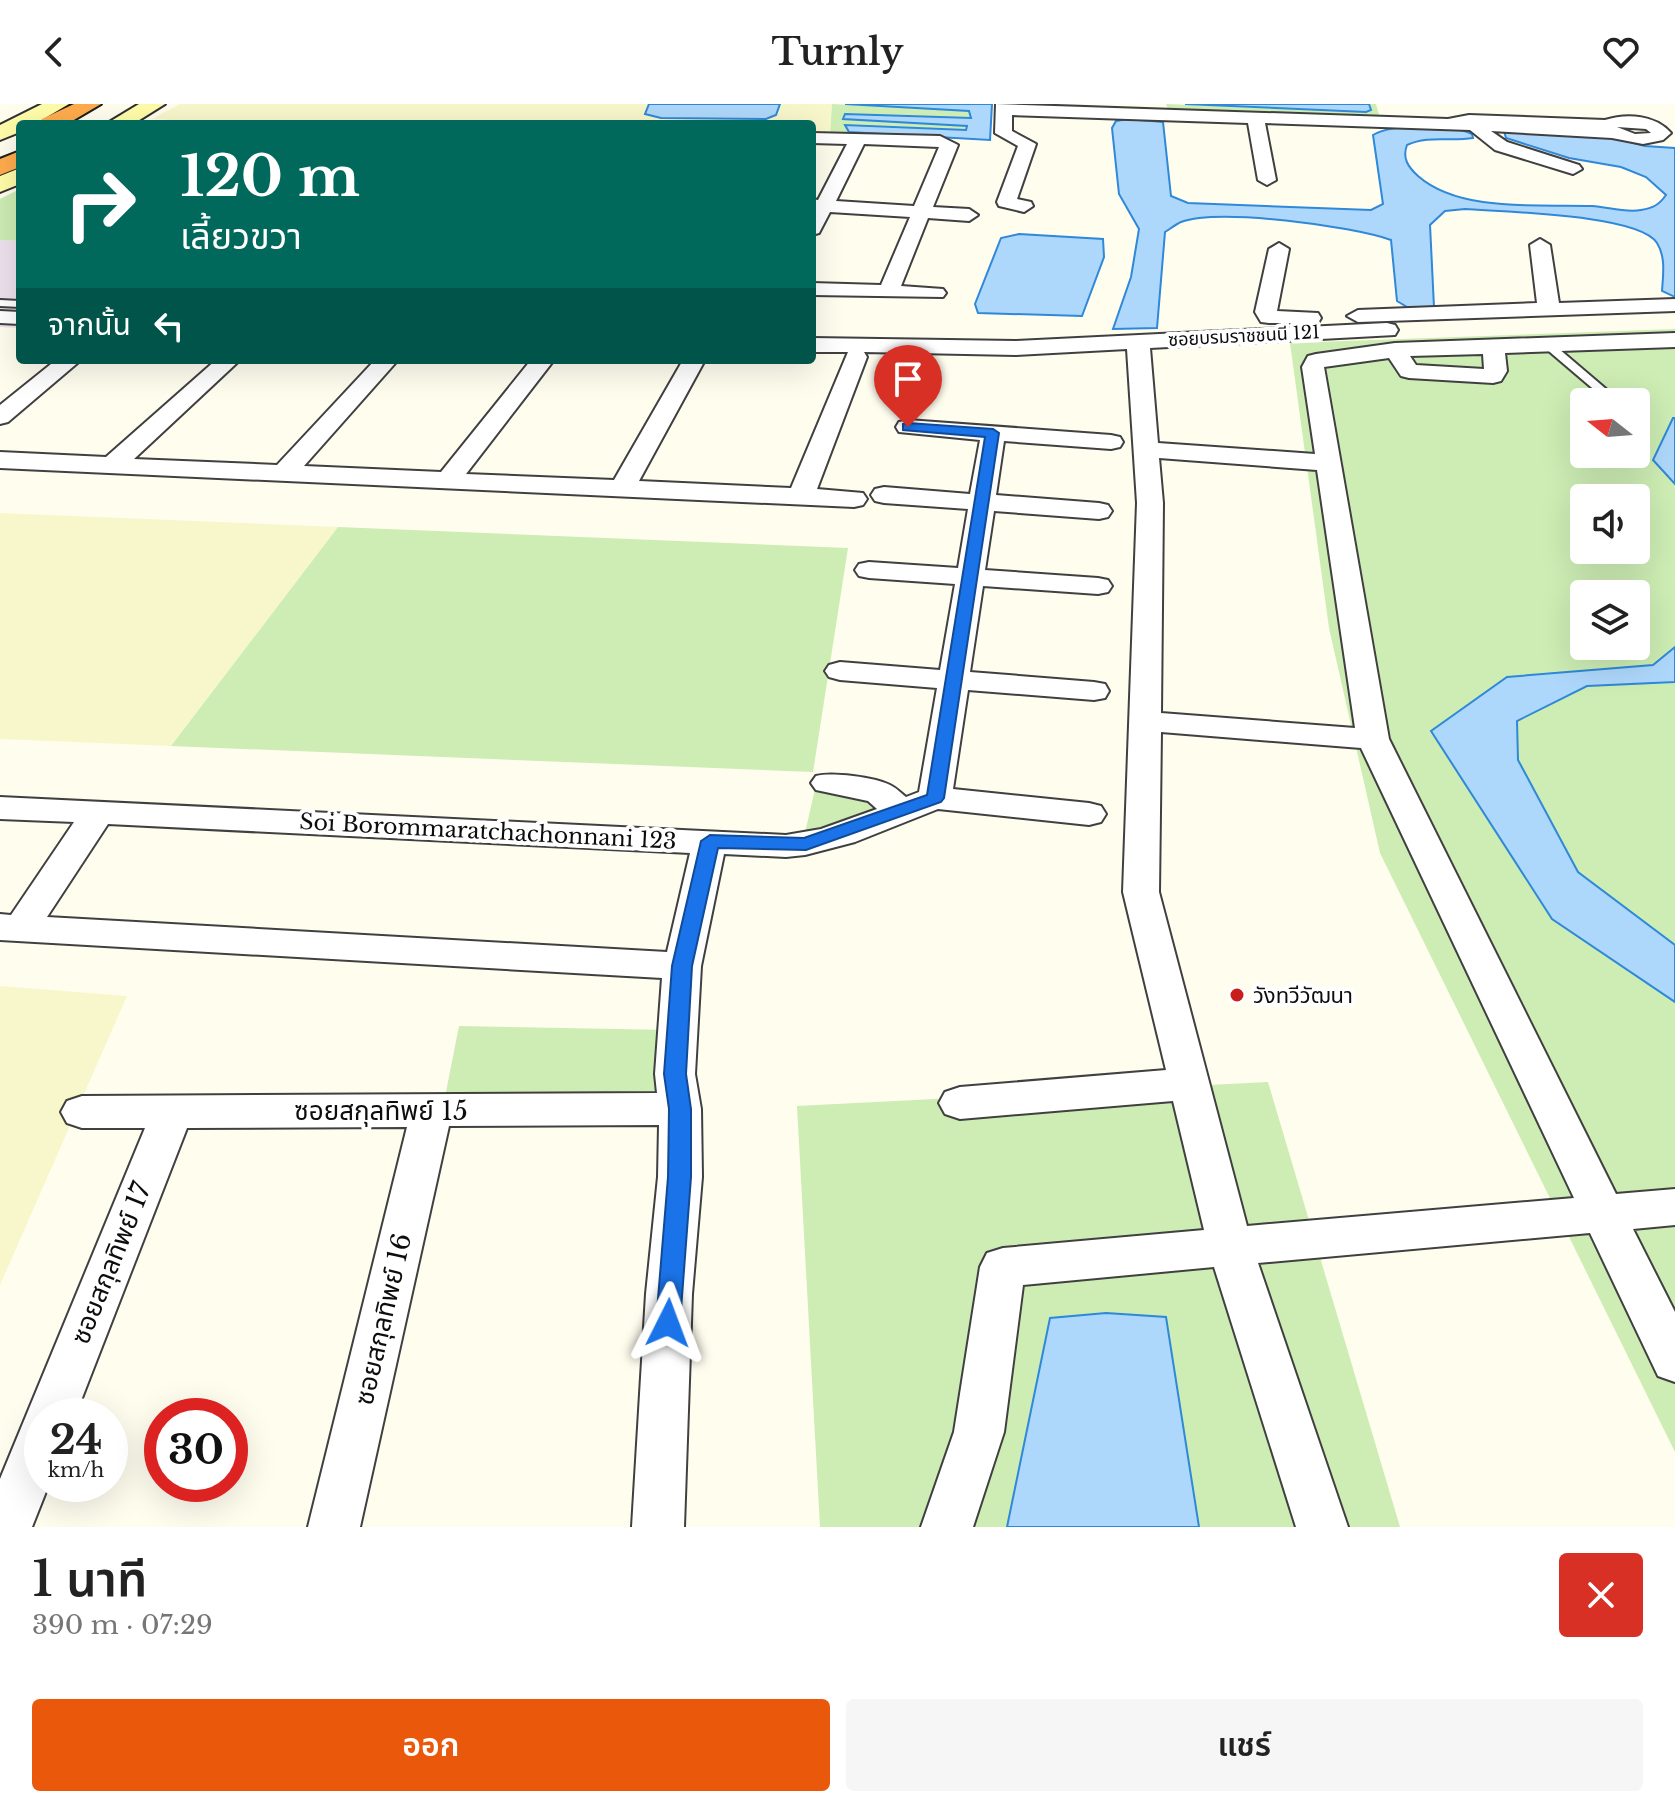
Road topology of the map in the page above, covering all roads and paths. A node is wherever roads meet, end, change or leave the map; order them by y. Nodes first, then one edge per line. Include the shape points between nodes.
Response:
1 (59, 104) edge
2 (91, 104) edge
3 (126, 104) edge
4 (155, 104) edge
5 (1627, 104) edge
6 (1003, 107) edge
7 (1468, 117) edge
8 (33, 120) edge
9 (58, 120) edge
10 (95, 120) edge
11 (125, 120) edge
12 (1256, 120) junction
13 (1634, 122) junction
14 (1610, 129) junction
15 (1667, 131) edge
16 (816, 138) edge
17 (858, 139) junction
18 (1573, 169) dead end
19 (1267, 180) dead end
20 (818, 205) edge
21 (1024, 206) dead end
22 (920, 211) junction
23 (969, 215) dead end
24 (1540, 245) dead end
25 (1279, 249) dead end
26 (816, 289) edge
27 (888, 292) junction
28 (936, 293) dead end
29 (1675, 305) edge
30 (1549, 310) junction
31 (1675, 319) edge
32 (1675, 340) edge
33 (1138, 341) junction
34 (816, 345) edge
35 (1548, 345) junction
36 (856, 357) dead end
37 (65, 364) edge
38 (225, 364) edge
39 (383, 364) edge
40 (540, 364) edge
41 (692, 364) edge
42 (1598, 388) edge
43 (0, 417) edge
44 (908, 427) dead end
45 (993, 433) junction
46 (1111, 442) dead end
47 (1145, 450) junction
48 (0, 460) edge
49 (1329, 463) junction
50 (112, 465) junction
51 (284, 473) junction
52 (448, 480) junction
53 (623, 488) junction
54 (884, 495) dead end
55 (801, 496) junction
56 (854, 499) dead end
57 (984, 503) junction
58 (1099, 511) dead end
59 (869, 570) dead end
60 (971, 577) junction
61 (1098, 586) dead end
62 (840, 671) dead end
63 (952, 681) junction
64 (1094, 691) dead end
65 (1145, 721) junction
66 (1373, 739) junction
67 (828, 783) dead end
68 (935, 798) junction
69 (0, 808) edge
70 (901, 811) junction
71 (98, 813) junction
72 (1089, 814) dead end
73 (710, 841) junction
74 (11, 927) edge
75 (682, 966) junction
76 (1189, 1084) junction
77 (960, 1103) dead end
78 (680, 1109) junction
79 (173, 1111) junction
80 (432, 1111) junction
81 (82, 1112) dead end
82 (1675, 1207) edge
83 (1604, 1213) junction
84 (1230, 1247) junction
85 (1675, 1361) edge
86 (57, 1398) edge
87 (24, 1482) edge
88 (6, 1527) edge
89 (334, 1527) edge
90 (658, 1527) edge
91 (947, 1527) edge
92 (1322, 1527) edge

1 - 8 main road
2 - 9 highway
3 - 10 highway
4 - 11 main road
5 - 13 street
6 - 12 street
6 - 21 street via 1003,133 1027,144 1006,199
7 - 12 street via 1448,124
7 - 14 street
7 - 18 street via 1501,146
12 - 19 street
13 - 14 street
13 - 15 street
14 - 15 street via 1646,138
16 - 17 street
17 - 20 street
17 - 22 street via 949,145
20 - 22 street
22 - 23 street
22 - 27 street
24 - 30 street
25 - 30 street via 1269,317
26 - 27 street
27 - 28 street
29 - 30 street
31 - 33 street, ซอยบรมราชชนนี 121
32 - 35 street
33 - 34 street, ซอยบรมราชชนนี 121 via 1016,348
33 - 47 street
35 - 42 lane
35 - 49 street via 1493,347 1493,376 1409,371 1395,350 1316,361
36 - 55 street
37 - 43 street
38 - 50 street
39 - 51 street
40 - 52 street
41 - 53 street
44 - 45 street
45 - 46 street
45 - 57 street
47 - 49 street
47 - 65 street via 1150,503
48 - 50 street
49 - 66 street
50 - 51 street
51 - 52 street
52 - 53 street
53 - 55 street
54 - 57 street
55 - 56 street
57 - 58 street
57 - 60 street
59 - 60 street
60 - 61 street
60 - 63 street
62 - 63 street
63 - 64 street
63 - 68 street
65 - 66 street
65 - 76 street via 1141,892
66 - 83 street
67 - 70 street via 878,792
68 - 70 street, Soi Borommaratchachonnani 123
68 - 72 street
69 - 71 street, Soi Borommaratchachonnani 123
70 - 73 street, Soi Borommaratchachonnani 123 via 806,844
71 - 73 street, Soi Borommaratchachonnani 123
71 - 74 street
73 - 75 street
74 - 75 street
75 - 78 street via 675,1074
76 - 77 street
76 - 84 street
78 - 80 street, ซอยสกุลทิพย์ 15
78 - 90 street
79 - 80 street, ซอยสกุลทิพย์ 15
79 - 81 street, ซอยสกุลทิพย์ 15
79 - 86 street, ซอยสกุลทิพย์ 17
80 - 89 street, ซอยสกุลทิพย์ 16
82 - 83 street
83 - 84 street
83 - 85 street
84 - 91 street via 1003,1267 979,1432
84 - 92 street
87 - 88 street

